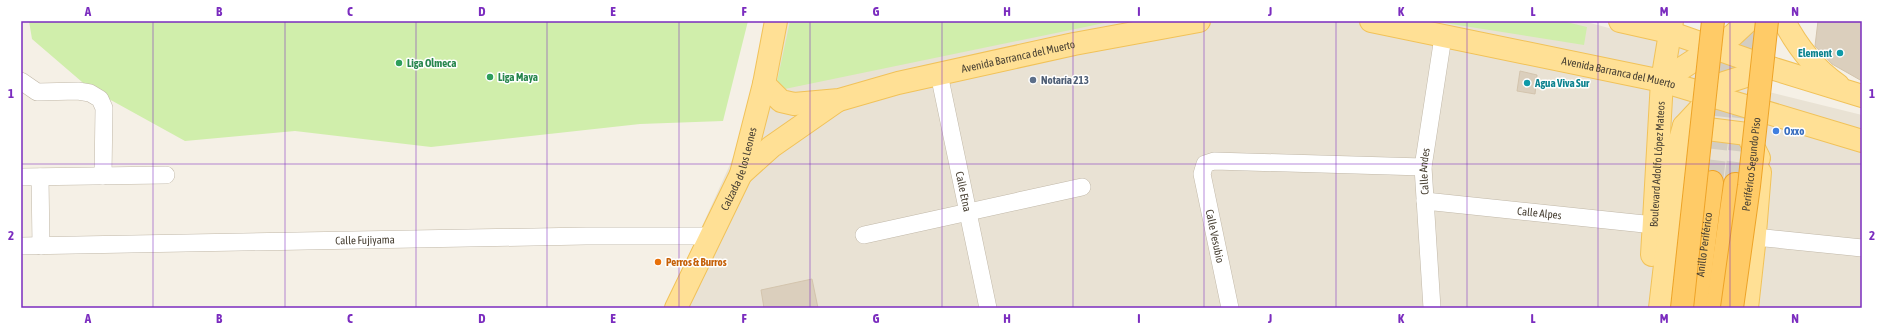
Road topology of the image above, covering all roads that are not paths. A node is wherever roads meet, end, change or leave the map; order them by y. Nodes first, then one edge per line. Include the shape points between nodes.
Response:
1 (776, 21) edge
2 (1198, 21) edge
3 (1371, 21) edge
4 (1620, 21) edge
5 (1713, 21) edge
6 (1748, 21) edge
7 (1767, 21) edge
8 (1775, 21) edge
9 (1784, 21) edge
10 (1671, 26) edge
11 (1443, 36) junction
12 (1704, 41) edge
13 (1771, 68) junction
14 (939, 74) junction
15 (1662, 81) junction
16 (21, 82) edge
17 (764, 84) junction
18 (1718, 90) junction
19 (37, 92) junction
20 (1855, 94) edge
21 (21, 100) edge
22 (839, 100) junction
23 (1767, 114) junction
24 (1684, 126) junction
25 (1862, 141) edge
26 (1761, 162) junction
27 (1424, 166) junction
28 (741, 174) junction
29 (166, 175) dead end
30 (103, 176) junction
31 (21, 177) edge
32 (40, 177) junction
33 (1712, 182) tunnel mouth
34 (1735, 184) tunnel mouth
35 (1082, 187) dead end
36 (1425, 201) junction
37 (968, 211) junction
38 (1654, 225) junction
39 (864, 235) dead end
40 (710, 236) junction
41 (1755, 237) junction
42 (21, 246) edge
43 (41, 246) junction
44 (1862, 248) edge
45 (676, 308) edge
46 (988, 308) edge
47 (1230, 308) edge
48 (1432, 308) edge
49 (1649, 308) edge
50 (1660, 308) edge
51 (1682, 308) edge
52 (1696, 308) edge
53 (1717, 308) edge
54 (1732, 308) edge
55 (1747, 308) edge

1 - 17 main road, Calzada de los Leones
2 - 14 main road, Avenida Barranca del Muerto via 1074,44
3 - 11 main road, Avenida Barranca del Muerto
4 - 10 main road
5 - 51 highway, bridge
6 - 12 main road via 1733,35
7 - 54 highway, Periférico Segundo Piso, bridge via 1749,186
8 - 13 main road
9 - 20 main road via 1796,43 1815,65
10 - 12 main road
10 - 15 main road, Boulevard Adolfo López Mateos
11 - 15 main road, Avenida Barranca del Muerto
11 - 27 street, Calle Andes
12 - 13 main road
12 - 15 main road
12 - 18 main road
13 - 18 main road
13 - 20 main road
13 - 23 main road
14 - 22 main road, Avenida Barranca del Muerto
14 - 37 street, Calle Etna
15 - 18 main road, Avenida Barranca del Muerto
15 - 38 main road, Boulevard Adolfo López Mateos
16 - 19 street
17 - 22 main road, Avenida Barranca del Muerto via 781,101 794,104
17 - 28 main road, Calzada de los Leones
18 - 23 main road
18 - 24 main road
19 - 21 street
19 - 30 street via 78,90 100,99 104,108
22 - 28 main road, Avenida Barranca del Muerto via 771,147
23 - 25 main road
23 - 26 main road
24 - 26 main road via 1748,134
24 - 50 main road via 1679,143
26 - 41 main road
27 - 36 street, Calle Andes
27 - 47 street, Calle Vesubio via 1214,161 1205,164 1202,174
28 - 40 main road, Calzada de los Leones
29 - 30 street
30 - 32 street
31 - 32 street
32 - 43 street
33 - 52 highway, Anillo Periférico
34 - 53 highway, Anillo Periférico
35 - 37 street
36 - 38 street, Calle Alpes
36 - 48 street, Calle Andes
37 - 39 street
37 - 46 street, Calle Etna
38 - 49 main road, Boulevard Adolfo López Mateos
40 - 43 street, Calle Fujiyama
40 - 45 main road, Calzada de los Leones
41 - 44 street
41 - 55 main road
42 - 43 street, Calle Fujiyama

